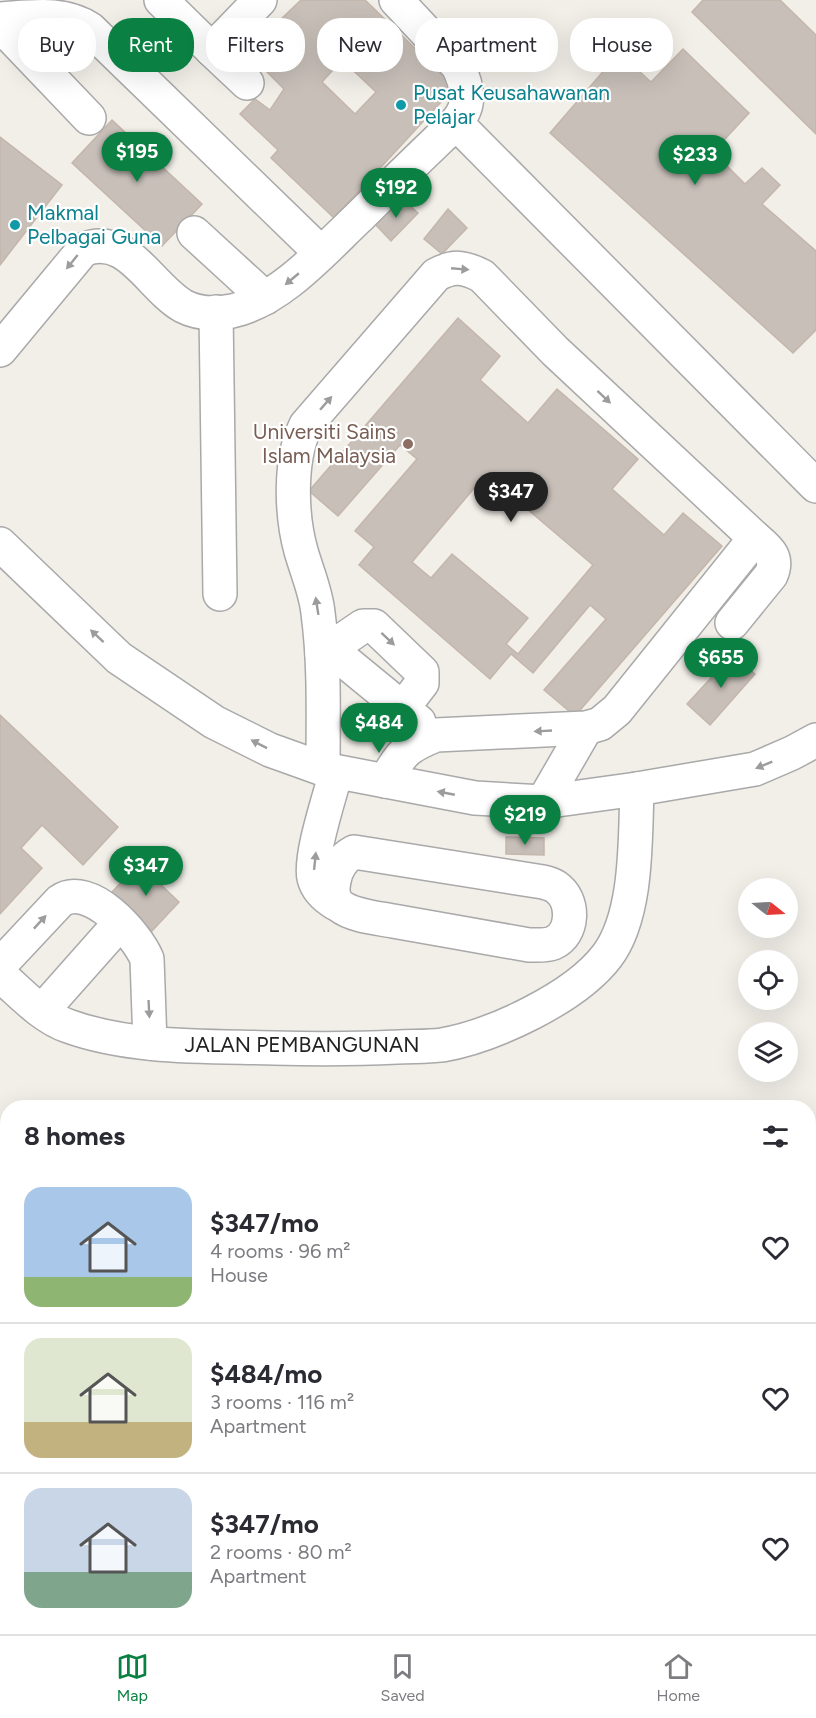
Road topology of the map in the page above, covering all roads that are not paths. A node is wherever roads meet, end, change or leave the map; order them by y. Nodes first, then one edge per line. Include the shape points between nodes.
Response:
1 (161, 0) edge
2 (260, 0) edge
3 (396, 0) edge
4 (243, 18) edge
5 (0, 19) edge
6 (0, 25) edge
7 (206, 44) edge
8 (235, 72) edge
9 (247, 83) dead end
10 (90, 118) dead end
11 (457, 124) junction
12 (194, 233) dead end
13 (321, 253) junction
14 (265, 298) junction
15 (216, 312) junction
16 (0, 350) edge
17 (816, 486) edge
18 (755, 537) junction
19 (0, 544) edge
20 (220, 594) dead end
21 (732, 622) dead end
22 (326, 652) junction
23 (402, 708) junction
24 (586, 728) junction
25 (426, 739) junction
26 (816, 740) edge
27 (349, 775) junction
28 (637, 789) junction
29 (543, 802) junction
30 (354, 852) junction
31 (341, 907) junction
32 (120, 923) junction
33 (0, 965) edge
34 (0, 975) edge
35 (42, 1011) junction
36 (150, 1043) junction

1 - 7 street
2 - 4 street
3 - 11 street via 458,66 464,78 468,95
5 - 13 street via 54,16 80,22 90,29
6 - 10 street
8 - 9 street
11 - 13 street
11 - 17 street
12 - 14 street
13 -> 14 street
14 - 15 street via 231,311
15 -> 16 street via 204,313 184,306 127,255 94,245 82,250
15 - 20 street
18 - 21 street via 773,554 774,568
22 -> 18 street via 314,589 297,532 294,484 299,438 306,425 436,275 448,268 470,270 482,276 555,351
18 - 24 street via 617,710 600,724
27 -> 19 street via 270,750 214,722 119,658
22 - 23 street
22 -> 23 street via 363,626 374,626 422,672 422,683
22 - 27 street
23 - 25 street via 419,722
24 -> 25 street via 436,735
24 - 29 street
25 - 27 street
26 -> 28 street via 755,769
29 -> 27 street via 475,798
27 - 30 street via 340,825 345,842
31 -> 27 street via 319,889 314,861
28 - 29 street
28 - 36 street, JALAN PEMBANGUNAN via 635,865 620,933 608,955 588,976 522,1017 442,1045 332,1050
30 - 31 street via 335,875 332,889
30 - 31 street via 543,882 558,888 565,897 570,921 563,936 544,946
33 -> 32 street via 66,897 94,900
32 - 35 street
32 -> 36 street via 147,959
34 - 35 street, JALAN PEMBANGUNAN
35 - 36 street, JALAN PEMBANGUNAN via 68,1027

